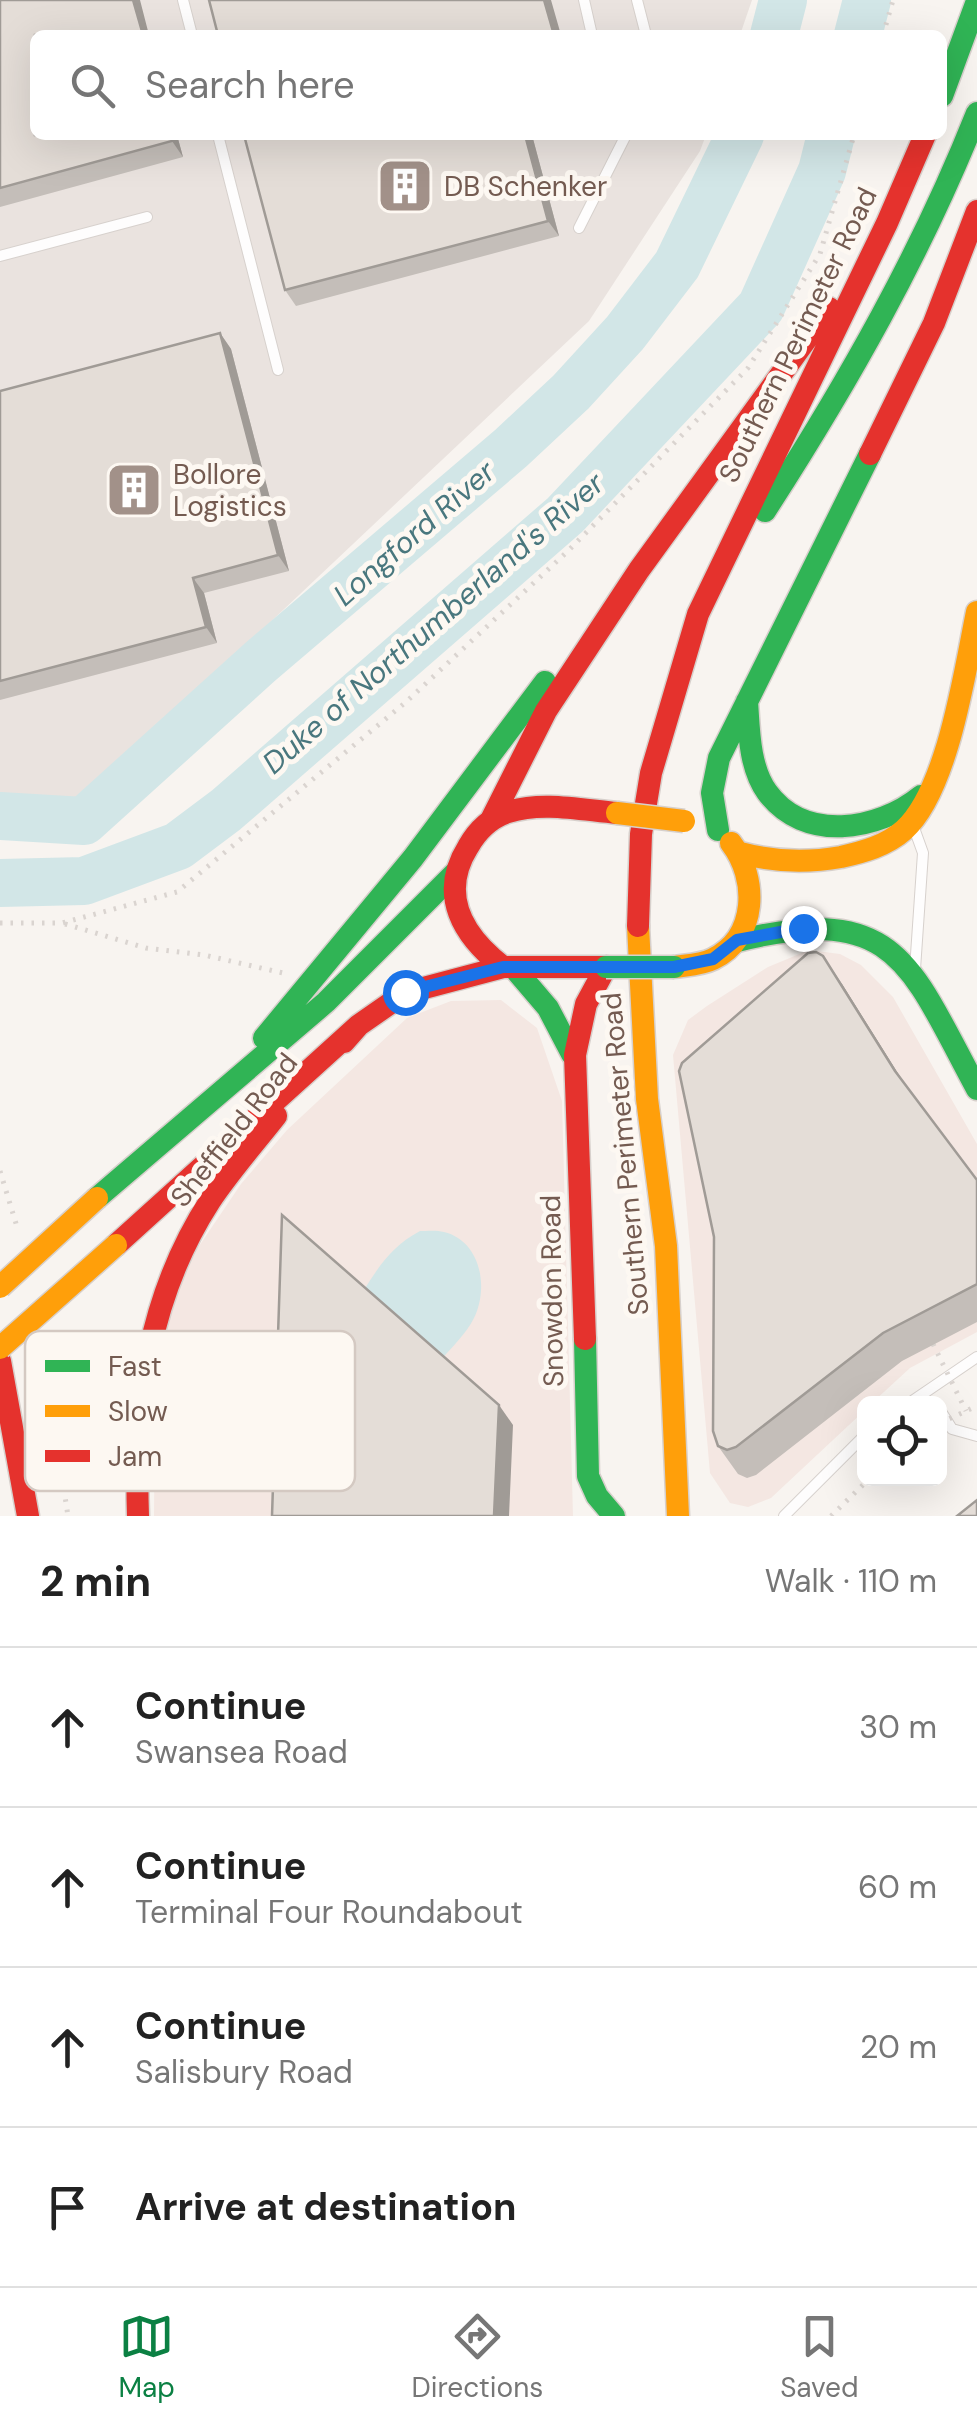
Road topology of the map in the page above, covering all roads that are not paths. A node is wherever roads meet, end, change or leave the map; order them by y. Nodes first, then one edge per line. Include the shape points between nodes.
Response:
1 (183, 0) edge
2 (584, 0) edge
3 (637, 0) edge
4 (977, 1) edge
5 (191, 30) edge
6 (591, 30) edge
7 (645, 30) edge
8 (947, 82) edge
9 (977, 113) edge
10 (219, 140) edge
11 (623, 140) edge
12 (923, 140) edge
13 (977, 211) edge
14 (148, 216) dead end
15 (887, 223) junction
16 (579, 228) dead end
17 (0, 256) edge
18 (278, 370) dead end
19 (638, 570) junction
20 (977, 612) edge
21 (698, 614) junction
22 (747, 701) junction
23 (931, 785) junction
24 (491, 820) junction
25 (911, 823) junction
26 (718, 830) junction
27 (741, 853) junction
28 (454, 874) junction
29 (737, 940) junction
30 (606, 967) junction
31 (509, 968) junction
32 (914, 979) junction
33 (360, 1025) junction
34 (573, 1057) junction
35 (977, 1089) edge
36 (194, 1114) junction
37 (0, 1287) edge
38 (152, 1331) edge
39 (0, 1348) edge
40 (977, 1357) edge
41 (0, 1361) edge
42 (926, 1390) junction
43 (918, 1396) edge
44 (930, 1396) edge
45 (947, 1421) edge
46 (977, 1436) edge
47 (857, 1443) edge
48 (28, 1516) edge
49 (614, 1516) edge
50 (678, 1516) edge
51 (784, 1516) edge

1 - 5 lane
2 - 6 lane
3 - 7 lane
4 - 8 main road
9 - 21 main road, Southern Perimeter Road via 886,313
10 - 18 lane
11 - 16 lane
12 - 15 main road, Southern Perimeter Road
13 - 22 main road via 910,376
14 - 17 lane
15 - 19 main road
15 - 21 main road, Southern Perimeter Road
19 - 24 main road via 546,710
19 - 36 main road via 314,980
20 - 23 main road
21 - 50 main road, Southern Perimeter Road via 651,773 638,898 647,1099 666,1246
22 - 23 main road via 761,780 798,819 866,825 916,802
22 - 26 main road via 718,758 712,793
23 - 25 main road
24 - 26 main road, bridge via 534,808
24 - 28 main road
25 - 27 main road via 868,851 819,861
25 - 32 lane via 923,853
26 - 27 main road
27 - 29 main road via 752,888
28 - 31 main road, Snowdon Road via 454,906 464,932
28 - 36 main road via 323,1008
29 - 30 main road, bridge via 713,959 674,967
29 - 32 main road via 840,929 879,942
30 - 31 main road
30 - 34 main road, Snowdon Road via 582,1009
31 - 33 main road via 405,992
31 - 34 main road, Snowdon Road via 548,1002
32 - 35 main road
33 - 38 main road, Sheffield Road via 210,1201 162,1291
33 - 39 main road, bridge
34 - 49 main road, Snowdon Road via 588,1476
36 - 37 main road, bridge
40 - 42 lane
41 - 48 main road
42 - 43 lane
42 - 44 lane
45 - 46 lane
47 - 51 lane

